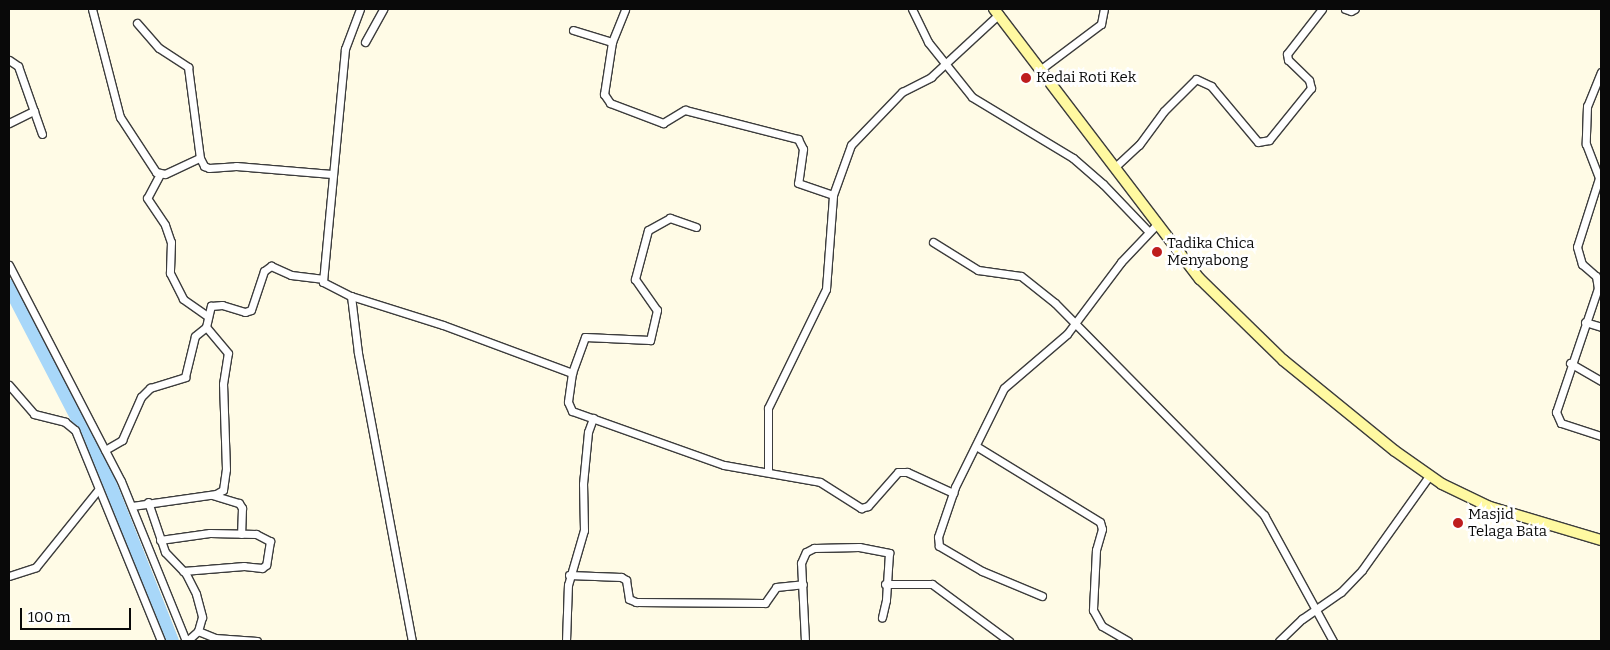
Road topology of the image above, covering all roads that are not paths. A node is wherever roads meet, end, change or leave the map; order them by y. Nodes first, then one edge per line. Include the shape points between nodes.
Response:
1 (92, 9) edge
2 (360, 9) edge
3 (383, 9) edge
4 (625, 9) edge
5 (912, 9) edge
6 (1104, 9) edge
7 (1322, 9) edge
8 (1345, 9) edge
9 (1356, 9) edge
10 (996, 11) edge
11 (137, 23) dead end
12 (573, 30) dead end
13 (365, 42) dead end
14 (612, 42) junction
15 (9, 60) edge
16 (944, 64) junction
17 (1041, 69) junction
18 (1601, 72) edge
19 (34, 111) junction
20 (9, 123) edge
21 (42, 134) dead end
22 (200, 158) junction
23 (1115, 167) junction
24 (160, 174) junction
25 (332, 174) junction
26 (833, 196) junction
27 (1158, 222) junction
28 (696, 227) dead end
29 (1149, 232) junction
30 (933, 242) dead end
31 (9, 265) edge
32 (322, 279) junction
33 (351, 296) junction
34 (1598, 299) edge
35 (207, 316) junction
36 (1585, 322) junction
37 (1075, 323) junction
38 (1601, 326) edge
39 (206, 327) junction
40 (1570, 363) junction
41 (572, 373) junction
42 (1601, 381) edge
43 (9, 385) edge
44 (593, 418) junction
45 (1601, 436) edge
46 (976, 446) junction
47 (105, 450) junction
48 (768, 472) junction
49 (1429, 476) junction
50 (98, 490) junction
51 (953, 493) junction
52 (212, 495) junction
53 (148, 502) junction
54 (132, 506) junction
55 (241, 534) junction
56 (160, 540) junction
57 (1601, 540) edge
58 (183, 571) junction
59 (570, 575) junction
60 (9, 576) edge
61 (803, 584) junction
62 (885, 584) junction
63 (1042, 596) dead end
64 (1315, 609) junction
65 (882, 618) dead end
66 (198, 632) junction
67 (161, 641) edge
68 (187, 641) edge
69 (257, 641) edge
70 (412, 641) edge
71 (566, 641) edge
72 (805, 641) edge
73 (1009, 641) edge
74 (1128, 641) edge
75 (1279, 641) edge
76 (1333, 641) edge

1 - 24 street via 120,117 133,141
2 - 25 street via 346,49
3 - 13 street
4 - 14 street
5 - 16 street via 928,42
6 - 17 street via 1101,24
7 - 23 street via 1286,54 1309,80 1311,88 1269,140 1258,142 1211,86 1196,78 1164,111 1139,146
8 - 9 street
10 - 16 street
10 - 17 street
11 - 22 street via 159,48 188,67
12 - 14 street
14 - 26 street via 604,94 610,103 663,123 685,110 798,139 803,149 798,183
15 - 19 street via 18,66
16 - 26 street via 927,80 902,92 860,133 848,152
16 - 29 street via 983,105 1048,141 1078,162
17 - 23 street
18 - 34 street via 1587,106 1586,135 1586,150 1599,170 1599,178 1577,247 1582,264 1599,281
19 - 20 street
19 - 21 street
22 - 24 street
22 - 25 street via 209,168 236,166
23 - 27 street
24 - 35 street via 147,198 172,242 170,273 183,299
25 - 32 street
26 - 48 street via 826,289 768,408
27 - 29 street
27 - 49 street via 1200,279 1240,320 1283,360
28 - 41 street via 670,218 653,226 645,236 635,279 657,310 650,340 585,337
29 - 37 street via 1121,262
30 - 37 street via 978,270 1021,276
31 - 47 street
32 - 33 street
32 - 35 street via 291,275 271,266 264,271 251,310 245,312 222,305 211,306
33 - 41 street via 442,325
33 - 70 street via 358,353
34 - 36 street
35 - 39 street
36 - 38 street
36 - 40 street
37 - 46 street via 1044,357 1004,388
37 - 64 street via 1264,515
39 - 47 street via 195,336 186,377 150,388 141,397 128,432 122,440
39 - 52 street via 228,354 222,397 225,480 223,490
40 - 42 street
40 - 45 street via 1556,412 1557,419 1568,426
41 - 44 street via 568,406
43 - 50 street via 34,414 73,426 94,470
44 - 48 street via 724,465
44 - 59 street via 588,432 583,484 584,530
46 - 51 street
46 - 74 street via 1100,522 1102,529 1096,550 1093,610 1102,626
47 - 54 street
48 - 51 street via 820,482 862,508 868,506 898,472 907,472
49 - 57 street via 1490,507
49 - 64 street via 1362,570 1341,592
50 - 60 street via 36,567
50 - 67 street
51 - 63 street via 938,537 939,546 992,577
52 - 53 street
52 - 55 street via 239,503 242,508
53 - 54 street
53 - 56 street
54 - 68 street
55 - 56 street via 210,533
55 - 58 street via 265,536 270,541 266,565
56 - 58 street via 173,562
58 - 66 street via 196,594 202,616
59 - 61 street via 621,577 626,580 632,602 653,603 765,603 776,587
59 - 71 street
61 - 62 street via 802,564 806,552 823,546 883,549 888,553
61 - 72 street
62 - 65 street
62 - 73 street via 932,584
64 - 75 street
64 - 76 street
66 - 68 street
66 - 69 street via 215,638

